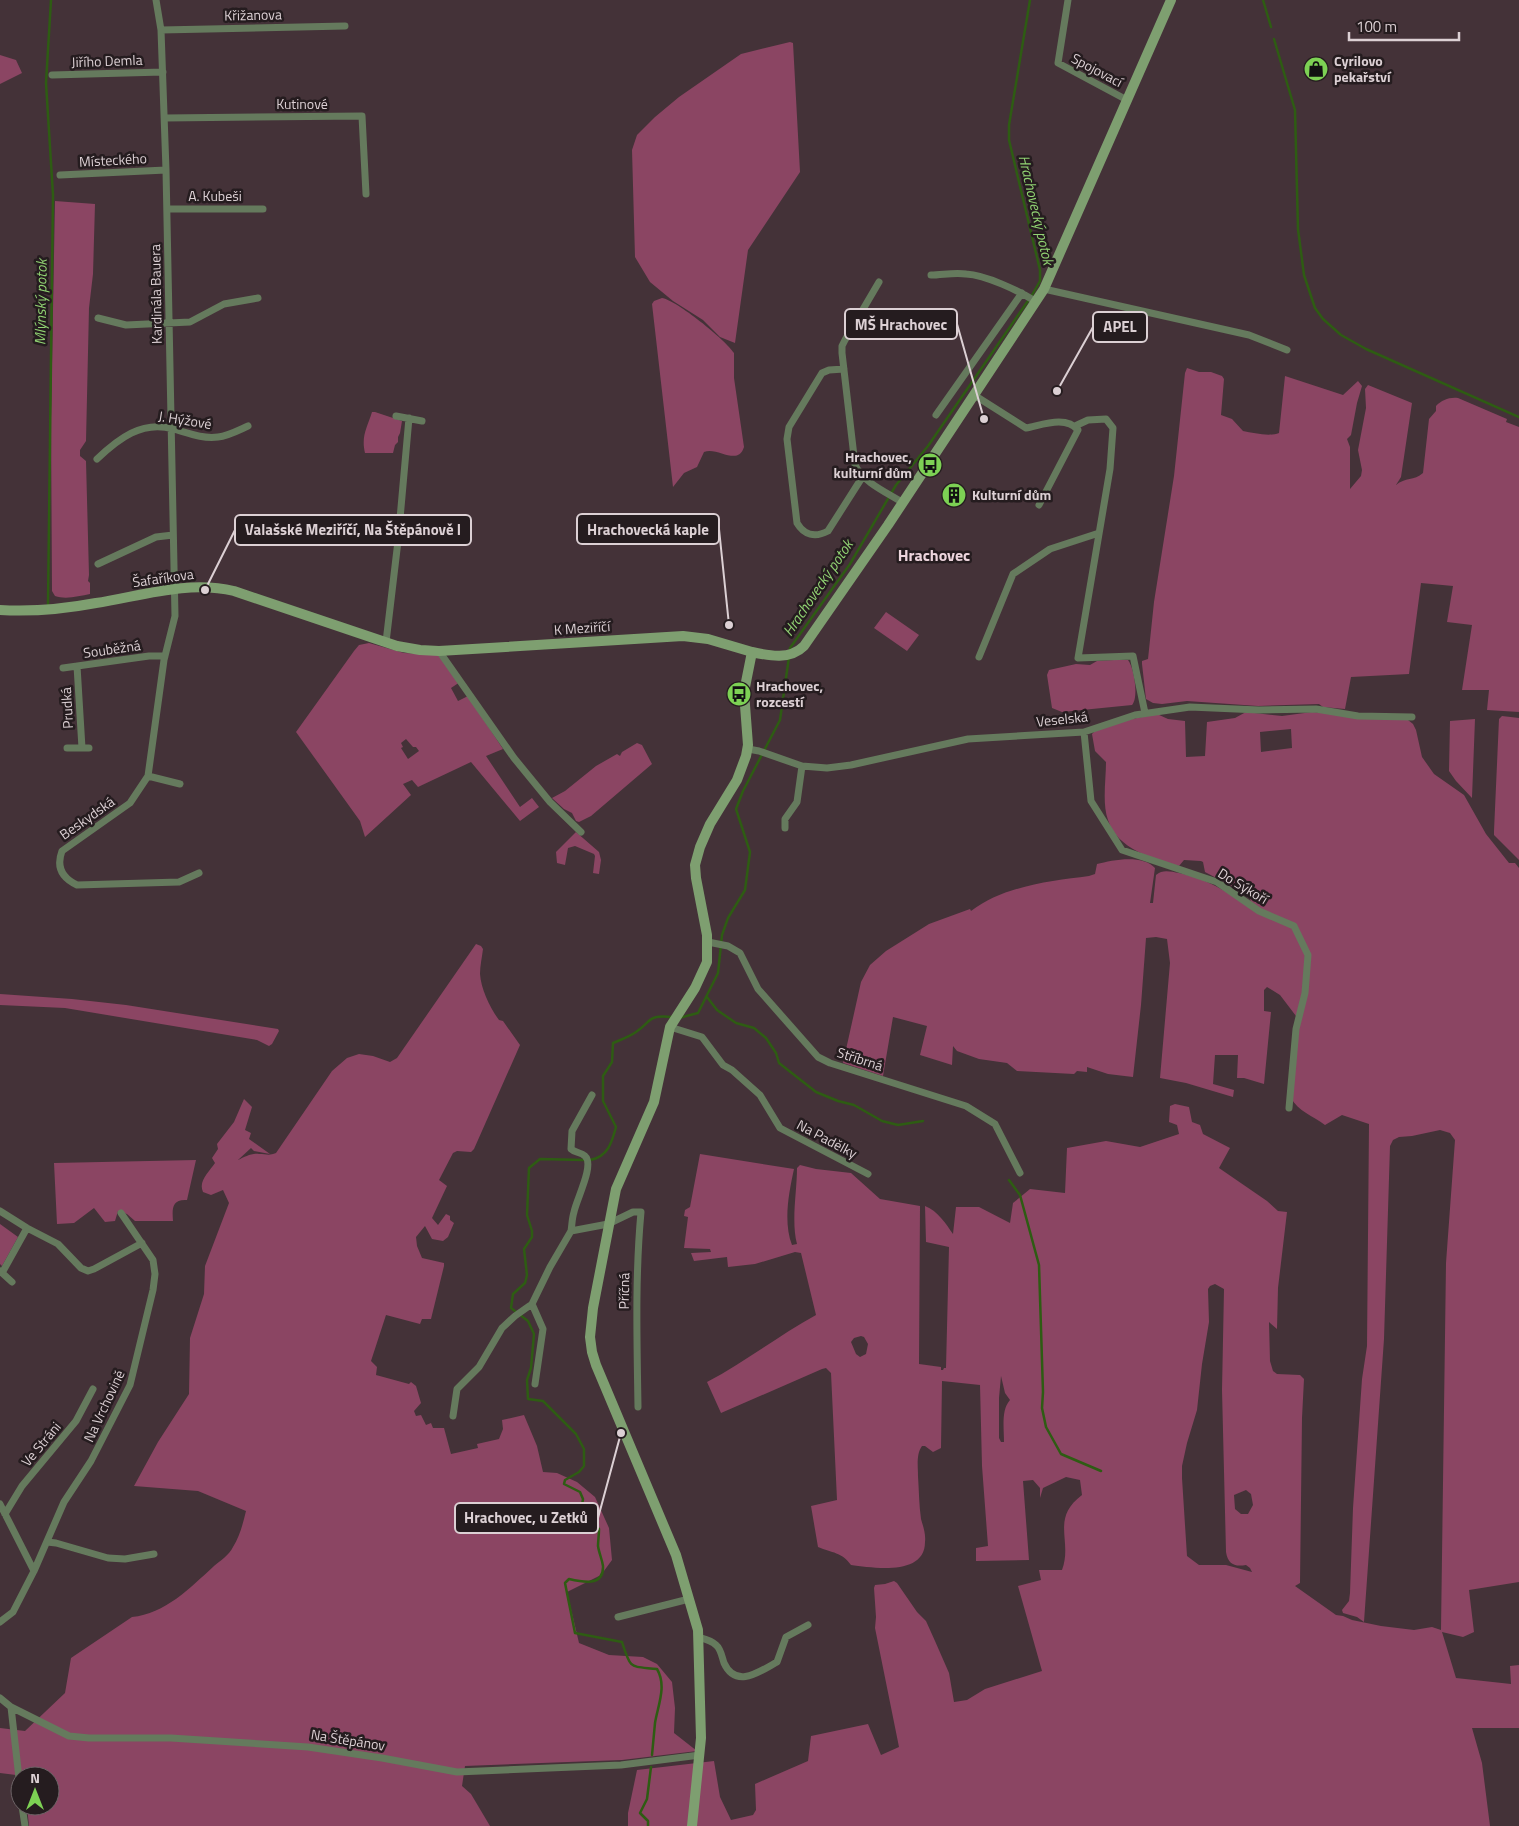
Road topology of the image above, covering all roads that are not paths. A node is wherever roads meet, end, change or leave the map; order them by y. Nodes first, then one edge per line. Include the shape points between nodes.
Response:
1 (156, 0) edge
2 (1068, 0) edge
3 (1171, 0) edge
4 (345, 26) dead end
5 (161, 30) junction
6 (163, 72) junction
7 (52, 75) dead end
8 (1127, 100) junction
9 (164, 118) junction
10 (166, 170) junction
11 (60, 174) dead end
12 (366, 194) dead end
13 (167, 209) junction
14 (263, 209) dead end
15 (931, 275) dead end
16 (880, 282) dead end
17 (1044, 288) junction
18 (1029, 297) junction
19 (258, 298) dead end
20 (98, 318) dead end
21 (169, 323) junction
22 (1287, 350) dead end
23 (844, 370) junction
24 (974, 395) junction
25 (936, 415) dead end
26 (396, 416) dead end
27 (409, 418) junction
28 (422, 421) dead end
29 (248, 426) dead end
30 (1075, 426) junction
31 (171, 428) junction
32 (97, 459) dead end
33 (863, 476) junction
34 (899, 499) junction
35 (1040, 505) dead end
36 (1099, 533) junction
37 (173, 535) junction
38 (98, 564) dead end
39 (174, 589) junction
40 (0, 610) edge
41 (386, 642) junction
42 (412, 649) joint
43 (439, 651) junction
44 (752, 652) junction
45 (165, 656) junction
46 (979, 657) dead end
47 (77, 666) junction
48 (63, 668) dead end
49 (1145, 714) junction
50 (1412, 717) dead end
51 (1084, 732) junction
52 (67, 748) dead end
53 (748, 749) junction
54 (802, 766) junction
55 (148, 776) junction
56 (180, 784) dead end
57 (785, 828) dead end
58 (581, 832) dead end
59 (199, 873) dead end
60 (712, 943) junction
61 (674, 1021) junction
62 (592, 1095) dead end
63 (1289, 1108) dead end
64 (1020, 1173) dead end
65 (868, 1174) dead end
66 (0, 1211) edge
67 (121, 1213) dead end
68 (608, 1224) junction
69 (27, 1228) junction
70 (571, 1231) junction
71 (142, 1243) junction
72 (1, 1272) edge
73 (12, 1282) dead end
74 (532, 1304) junction
75 (535, 1384) dead end
76 (94, 1389) dead end
77 (638, 1407) dead end
78 (453, 1416) dead end
79 (0, 1504) edge
80 (5, 1514) junction
81 (47, 1542) junction
82 (154, 1554) dead end
83 (34, 1571) junction
84 (689, 1599) junction
85 (618, 1617) dead end
86 (0, 1622) edge
87 (808, 1625) dead end
88 (698, 1637) junction
89 (0, 1698) edge
90 (10, 1707) junction
91 (700, 1755) junction
92 (17, 1766) edge
93 (692, 1826) edge

1 - 5 street, Kardinála Bauera
2 - 8 street, Spojovací via 1058,63
3 - 8 street
4 - 5 street, Křižanova
5 - 6 street, Kardinála Bauera
6 - 7 street, Jiřího Demla
6 - 9 street, Kardinála Bauera
8 - 17 street
9 - 10 street, Kardinála Bauera
9 - 12 street, Kutinové via 362,116
10 - 11 street, Místeckého
10 - 13 street, Kardinála Bauera
13 - 14 street, A. Kubeši
13 - 21 street, Kardinála Bauera
15 - 18 street via 966,274
16 - 23 street via 844,340
17 - 18 street
17 - 22 street via 1250,334
18 - 24 street
18 - 25 street
19 - 21 street via 224,304 190,322
20 - 21 street via 126,325
21 - 31 street, Kardinála Bauera
23 - 33 street via 856,465
23 - 33 street via 822,373 787,434 797,522 801,529 816,535 828,531
24 - 30 street via 1026,428 1056,421
24 - 34 street
26 - 27 street
27 - 28 street
27 - 41 street
29 - 31 street, J. Hýžové via 219,437 196,436
30 - 35 street via 1078,430
30 - 36 street via 1088,420 1106,419 1113,428
31 - 32 street, J. Hýžové via 152,427 131,432
31 - 37 street, Kardinála Bauera
33 - 34 street
34 - 44 street, K Meziříčí via 807,643 789,654
36 - 46 street via 1050,549 1013,574
36 - 49 street via 1078,658 1133,656
37 - 38 street via 156,537
37 - 39 street, Kardinála Bauera
39 - 40 street, Šafaříkova via 53,610
39 - 41 street, Šafaříkova via 226,589
39 - 45 street, Beskydská via 174,619
41 - 42 street, Šafaříkova
42 - 43 street, K Meziříčí
43 - 44 street, K Meziříčí via 683,636 708,639
43 - 58 street via 514,758 550,802
44 - 53 street via 744,692
45 - 47 street, Souběžná
45 - 55 street, Beskydská
47 - 48 street, Souběžná
47 - 52 street, Prudká via 86,748
49 - 50 street, Veselská via 1190,707 1316,709 1358,716
49 - 51 street, Veselská
51 - 54 street, Veselská via 968,739 851,765 827,768
51 - 63 street, Do Sýkoří via 1091,801 1122,850 1216,882 1259,911 1294,926 1308,955 1305,993 1296,1029
53 - 54 street, Veselská
53 - 60 street via 737,780 710,824 695,865
54 - 57 street via 797,802 786,819
55 - 56 street
55 - 59 street, Beskydská via 130,803 62,851 60,868 64,876 77,885 179,882
60 - 61 street via 695,988
60 - 64 street, Stříbrná via 740,953 758,990 818,1057 966,1106 995,1124
61 - 65 street, Na Padělky via 702,1037 723,1065 760,1094 780,1128
61 - 68 street via 654,1102 616,1189
62 - 70 street via 572,1131 571,1149 587,1160 587,1176 574,1211
66 - 69 street
67 - 71 street, Na Vrchovině
68 - 70 street
68 - 77 street, Příčná via 633,1212 641,1212 636,1297
68 - 84 street via 593,1308 592,1352 676,1555
69 - 71 street via 58,1244 88,1271
69 - 72 street
70 - 74 street
71 - 81 street, Na Vrchovině via 153,1260 155,1274 130,1385 91,1461 64,1502
72 - 73 street
74 - 75 street via 543,1329
74 - 78 street via 502,1328 479,1367 457,1389
76 - 80 street, Ve Stráni via 76,1422 22,1486
79 - 80 street
80 - 83 street
81 - 82 street via 108,1558
81 - 83 street, Na Vrchovině
83 - 86 street, Na Vrchovině via 13,1612
84 - 85 street
84 - 88 street
87 - 88 street via 786,1637 777,1662 740,1678 731,1674 718,1646
88 - 91 street
89 - 90 street, Na Štěpánov
90 - 91 street, Na Štěpánov via 69,1736 171,1738 308,1747 457,1772 621,1765
90 - 92 street
91 - 93 street

